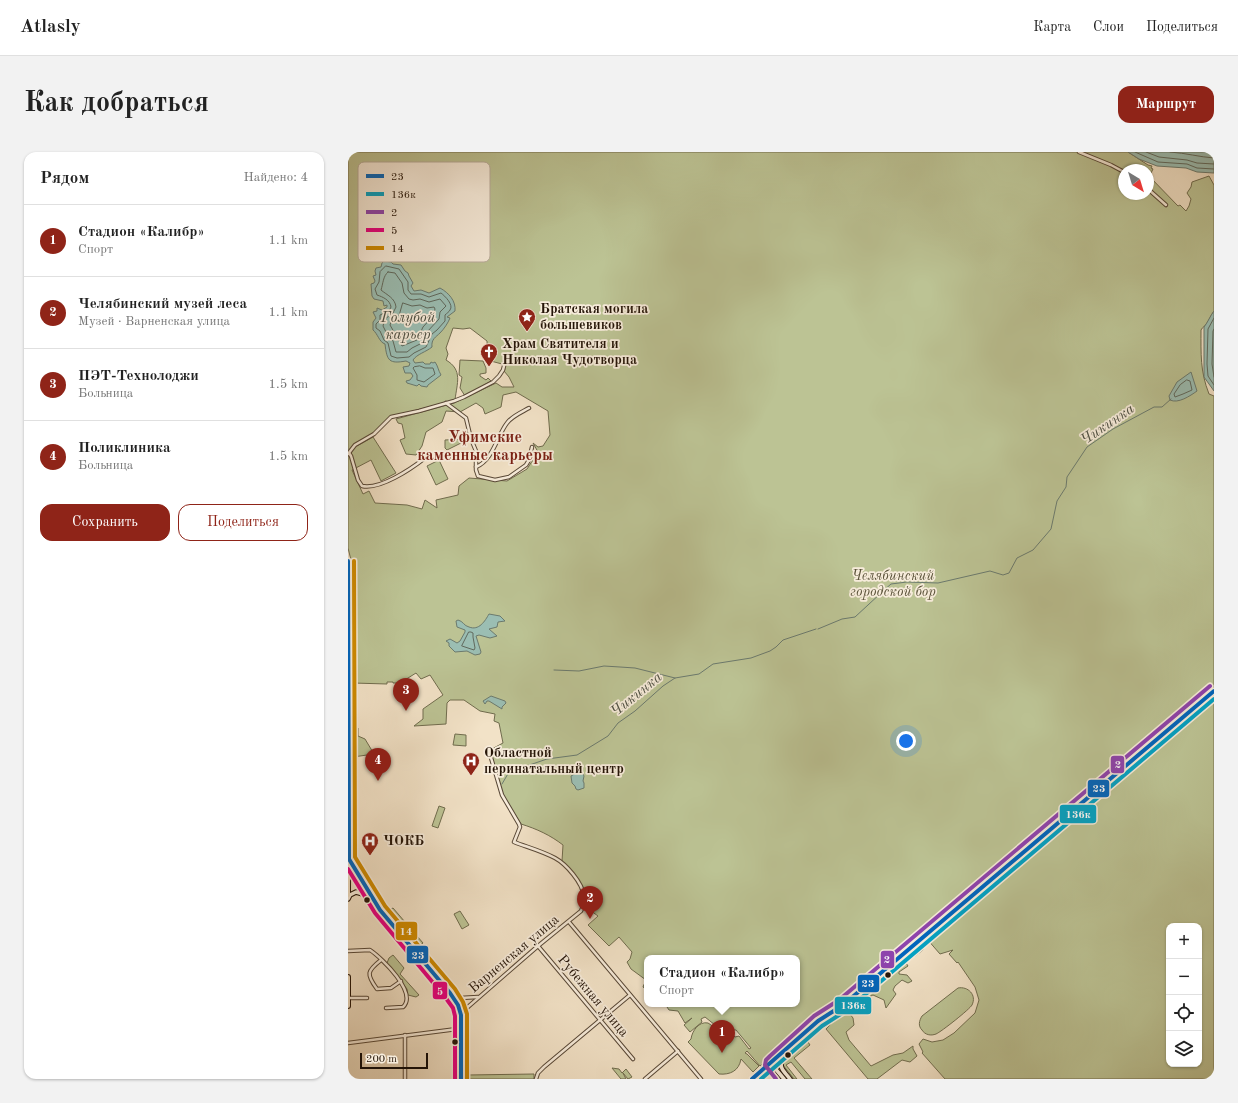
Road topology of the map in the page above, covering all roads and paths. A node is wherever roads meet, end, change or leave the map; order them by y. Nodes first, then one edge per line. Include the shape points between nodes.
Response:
1 (1079, 152) edge
2 (1118, 169) edge
3 (1154, 195) edge
4 (1166, 205) dead end
5 (505, 362) dead end
6 (446, 403) junction
7 (529, 408) dead end
8 (532, 446) dead end
9 (348, 454) edge
10 (425, 458) dead end
11 (476, 466) junction
12 (348, 561) edge
13 (349, 688) edge
14 (1214, 691) edge
15 (489, 751) dead end
16 (348, 859) edge
17 (348, 868) edge
18 (348, 895) edge
19 (364, 895) junction
20 (348, 899) edge
21 (569, 922) junction
22 (538, 946) junction
23 (348, 951) edge
24 (381, 960) junction
25 (348, 977) edge
26 (401, 981) junction
27 (450, 993) junction
28 (630, 995) junction
29 (479, 997) junction
30 (348, 998) edge
31 (367, 998) dead end
32 (843, 1004) junction
33 (348, 1006) edge
34 (386, 1008) dead end
35 (460, 1013) junction
36 (601, 1019) junction
37 (457, 1030) junction
38 (405, 1035) junction
39 (348, 1043) edge
40 (678, 1051) junction
41 (783, 1058) junction
42 (633, 1059) dead end
43 (772, 1065) junction
44 (405, 1079) edge
45 (457, 1079) edge
46 (461, 1079) edge
47 (536, 1079) edge
48 (645, 1079) edge
49 (701, 1079) edge
50 (752, 1079) edge
51 (758, 1079) edge
52 (784, 1079) edge
53 (790, 1079) edge

1 - 2 street
3 - 4 street
5 - 6 street via 499,376 492,382 464,397
6 - 9 street via 391,417 374,434 355,445
6 - 11 street via 466,418 476,451
7 - 11 street via 508,422 488,457
8 - 11 street via 526,465 509,477 495,480 478,476
9 - 10 street via 351,456 358,480 362,486 367,487 380,484
12 - 13 main road
13 - 16 main road
14 - 32 main road
15 - 21 street, Варненская улица via 502,796 520,827 514,842 552,856 578,881 584,896 581,911
16 - 17 main road
16 - 27 main road via 370,897
17 - 18 main road
17 - 19 main road
19 - 20 main road via 356,892
19 - 37 main road via 453,1006 456,1011
21 - 22 street, Варненская улица
21 - 28 street
22 - 29 street, Варненская улица
22 - 36 street, Рубежная улица
23 - 24 street via 370,950
24 - 26 street
24 - 26 street via 370,972 377,989 388,989
25 - 30 main road
26 - 34 street via 407,998 404,1006
27 - 29 street via 460,998
27 - 35 main road
28 - 36 street
28 - 40 street
29 - 35 street, Варненская улица
30 - 31 street
30 - 33 main road
32 - 41 main road
32 - 43 main road via 818,1021
35 - 46 main road
36 - 42 street, Рубежная улица
36 - 47 street via 544,1067
37 - 38 street
37 - 45 main road
38 - 39 street
38 - 44 street
40 - 48 street
40 - 49 street
41 - 43 main road
41 - 53 main road via 781,1067
43 - 50 main road
43 - 51 main road
43 - 52 main road

